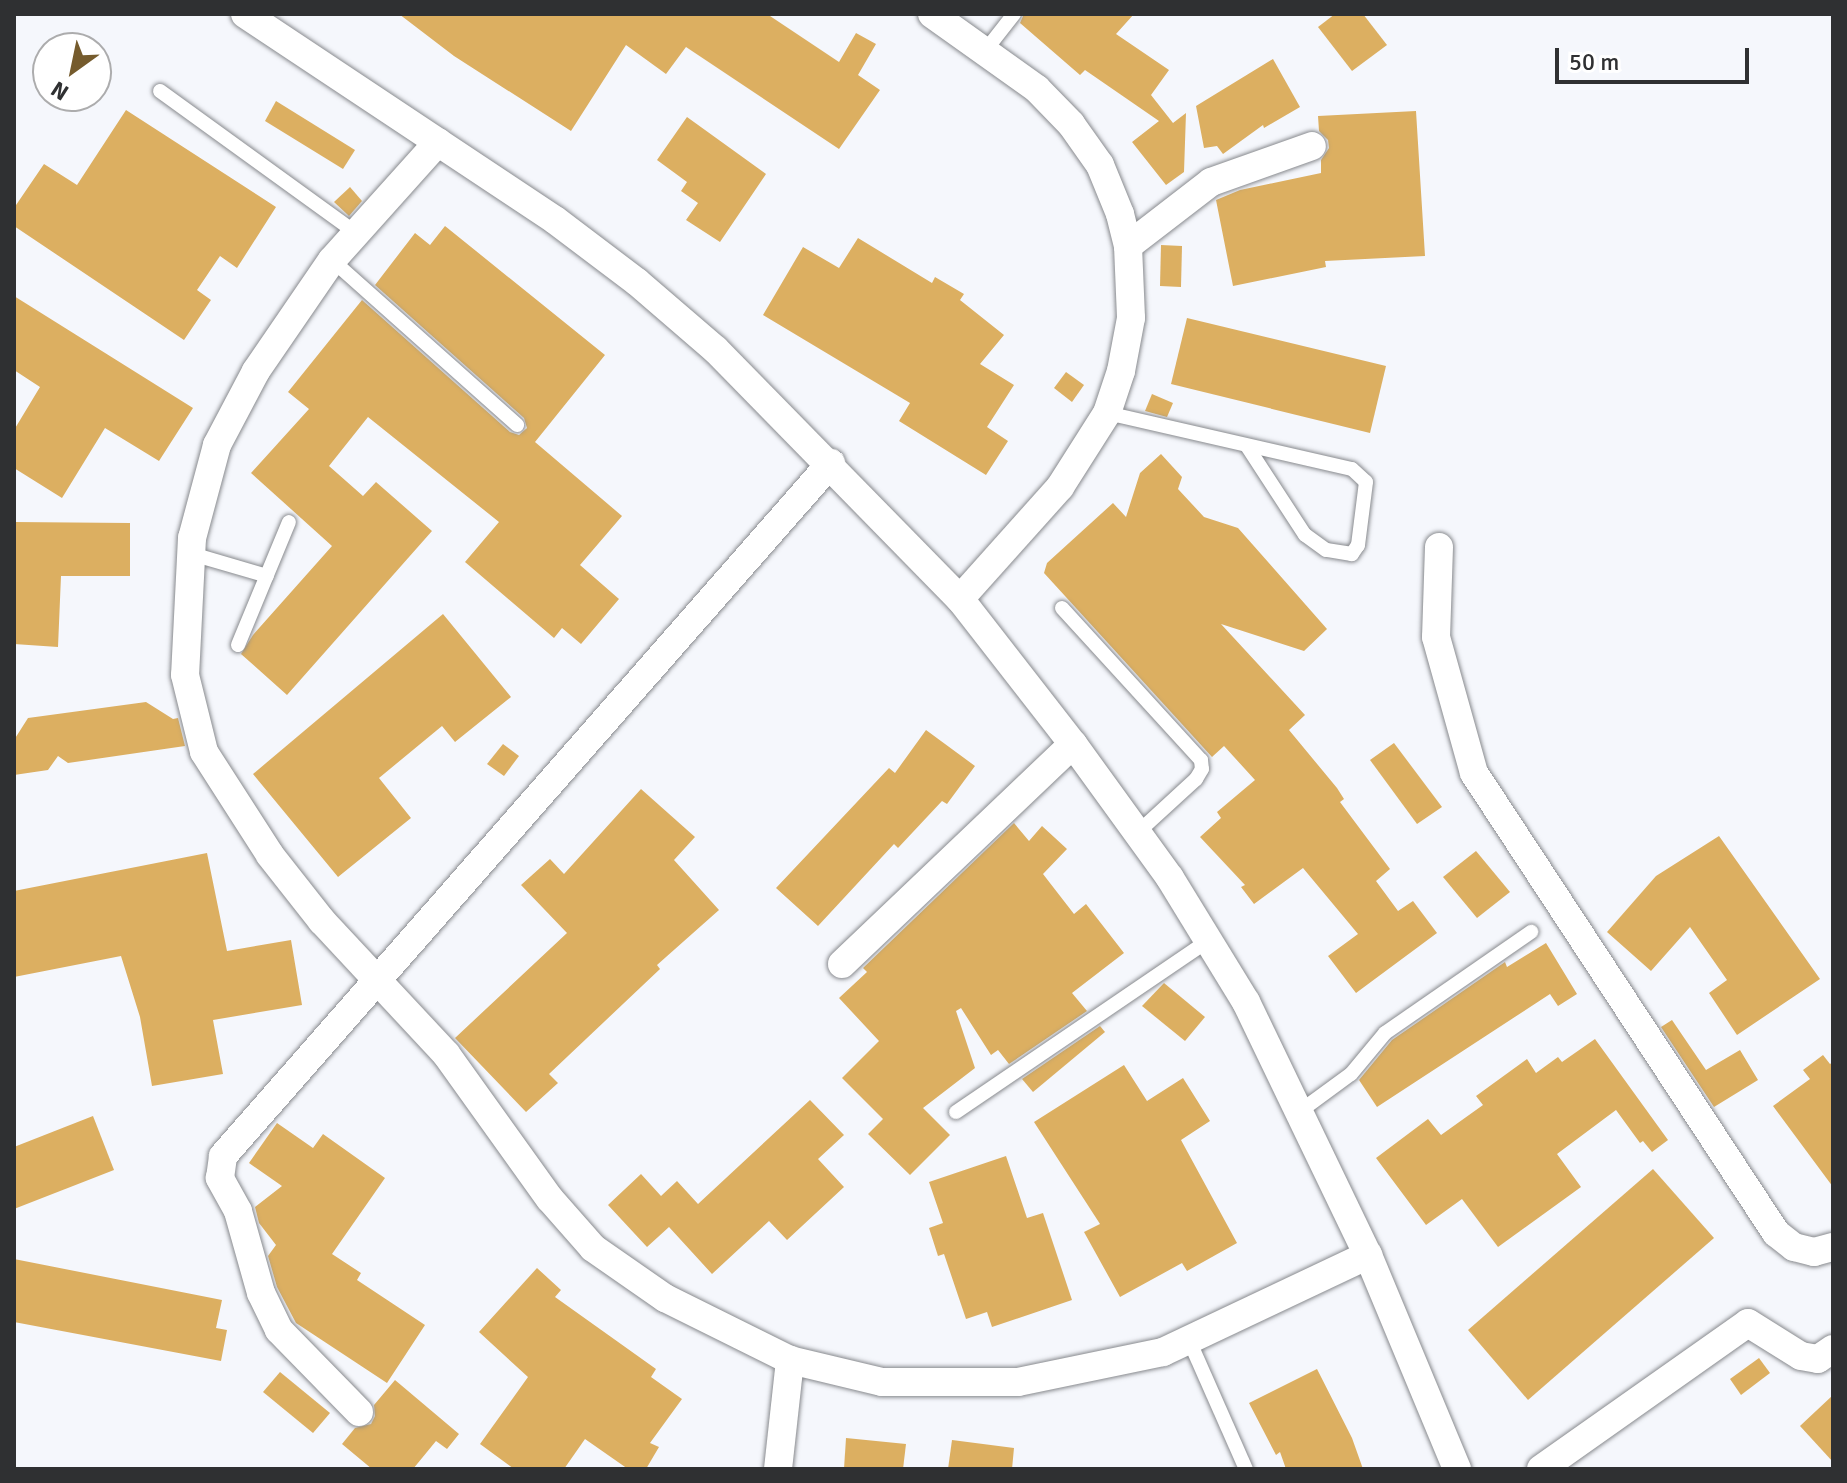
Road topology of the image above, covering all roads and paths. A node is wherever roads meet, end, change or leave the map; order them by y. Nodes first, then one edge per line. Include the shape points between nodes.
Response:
1 (245, 14) edge
2 (932, 14) edge
3 (1014, 14) edge
4 (985, 51) junction
5 (160, 91) dead end
6 (438, 142) junction
7 (1312, 146) dead end
8 (356, 233) junction
9 (1128, 246) junction
10 (332, 260) junction
11 (1107, 413) junction
12 (517, 425) dead end
13 (1247, 446) junction
14 (831, 463) junction
15 (289, 522) dead end
16 (1439, 547) dead end
17 (192, 554) junction
18 (267, 576) junction
19 (960, 599) junction
20 (1062, 608) dead end
21 (238, 645) dead end
22 (1073, 744) junction
23 (1137, 833) junction
24 (1531, 932) dead end
25 (1208, 941) junction
26 (842, 964) dead end
27 (379, 981) junction
28 (956, 1112) dead end
29 (1299, 1112) junction
30 (1833, 1247) edge
31 (1368, 1255) junction
32 (1189, 1340) junction
33 (1833, 1349) edge
34 (790, 1360) junction
35 (359, 1412) dead end
36 (778, 1469) edge
37 (1246, 1469) edge
38 (1457, 1469) edge
39 (1541, 1469) edge

1 - 6 street
2 - 4 street
3 - 4 lane
4 - 9 street via 1037,89 1071,124 1100,165
5 - 8 lane
6 - 8 street
6 - 14 street via 637,282 716,350
7 - 9 street via 1211,182
8 - 10 street
9 - 11 street via 1131,318
10 - 12 lane
10 - 17 street via 256,371 217,445
11 - 13 lane
11 - 19 street via 1060,487
13 - 13 lane via 1305,535 1326,550 1352,554 1358,545 1366,482 1360,475
14 - 19 street
14 - 27 street
15 - 18 lane
16 - 30 street via 1436,637 1474,773 1776,1233 1794,1247 1814,1252
17 - 18 lane
17 - 27 street via 185,675 204,752 270,855
18 - 21 lane
19 - 22 street
20 - 23 lane via 1201,760 1196,779
22 - 23 street
22 - 26 street
23 - 25 street
24 - 29 lane via 1385,1033 1351,1074
25 - 28 lane
25 - 29 street via 1246,1002
27 - 34 street via 446,1054 522,1162 593,1248 665,1298
27 - 35 street via 223,1156 220,1178 238,1211 261,1293 279,1330
29 - 31 street
31 - 32 street
31 - 38 street
32 - 34 street via 1163,1352 1018,1382 882,1382
32 - 37 lane
33 - 39 street via 1818,1359 1801,1356 1748,1323
34 - 36 street

